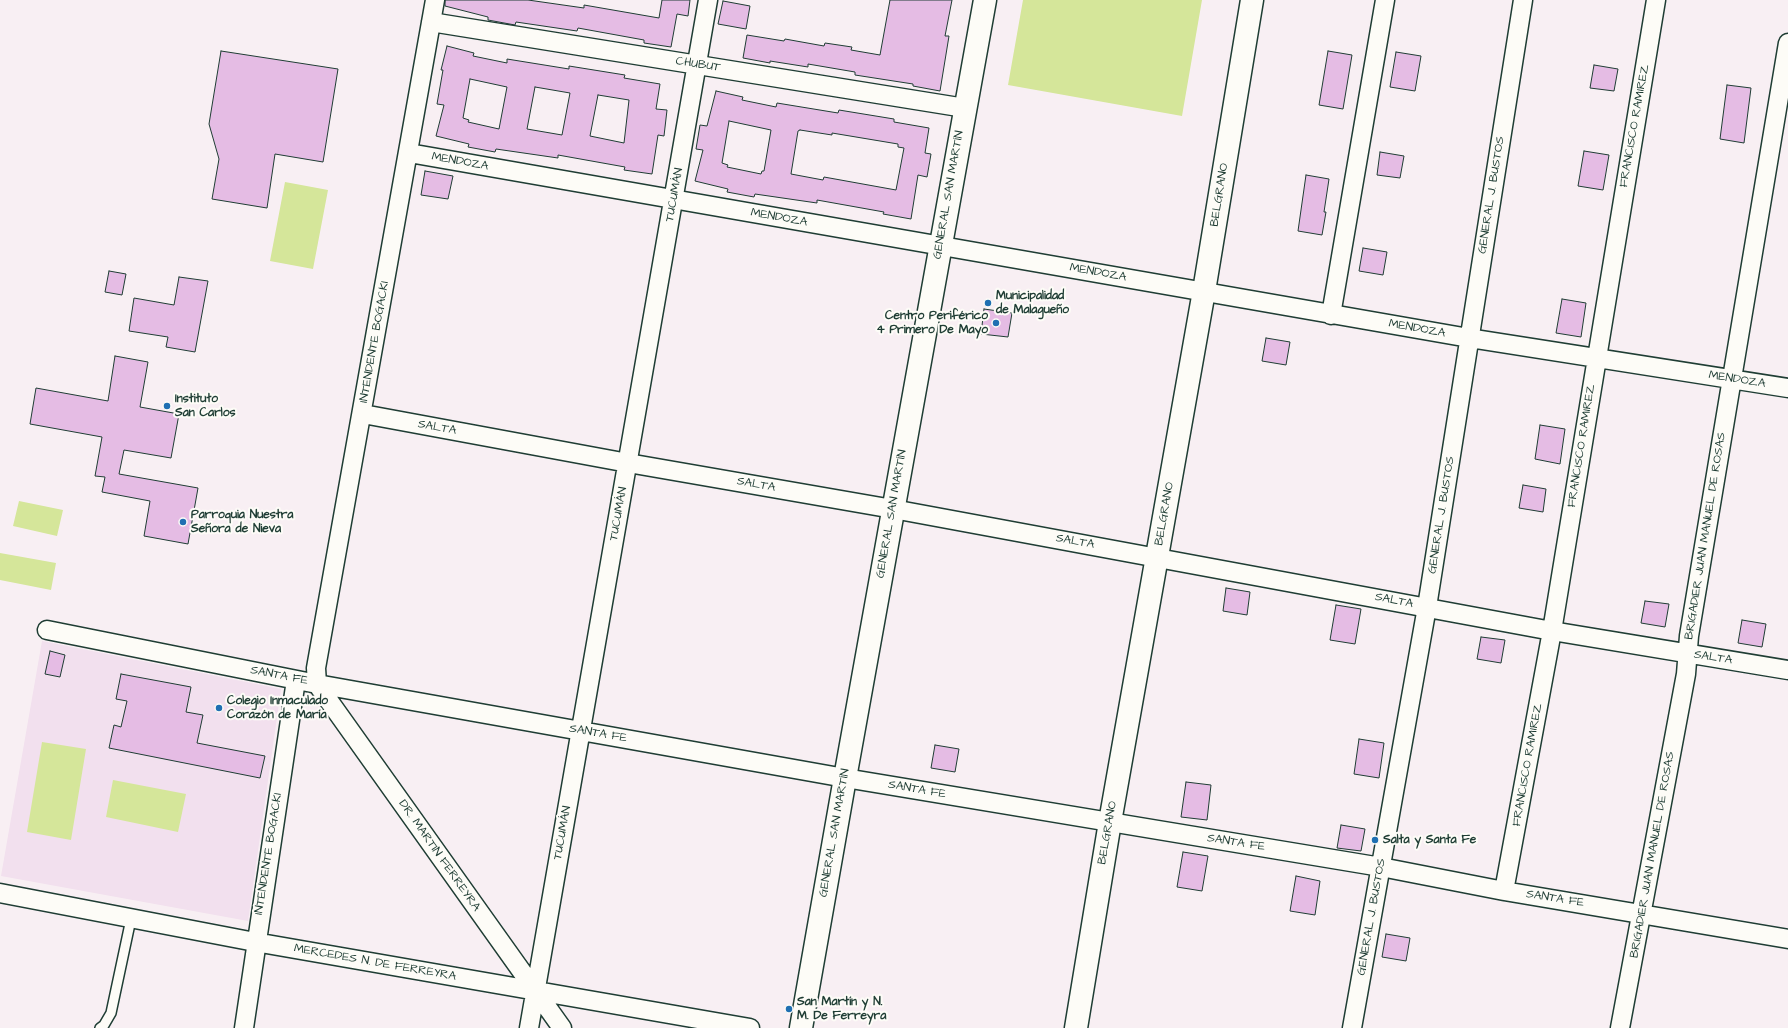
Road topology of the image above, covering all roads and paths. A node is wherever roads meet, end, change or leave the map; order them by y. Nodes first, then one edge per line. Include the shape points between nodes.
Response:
1 (435, 0) edge
2 (708, 0) edge
3 (985, 0) edge
4 (1252, 0) edge
5 (1385, 0) edge
6 (1522, 0) edge
7 (1656, 0) edge
8 (431, 22) junction
9 (1788, 43) edge
10 (698, 65) junction
11 (965, 108) junction
12 (409, 153) junction
13 (674, 200) junction
14 (940, 246) junction
15 (1204, 291) junction
16 (1332, 315) junction
17 (1469, 338) junction
18 (1596, 358) junction
19 (1731, 379) junction
20 (1788, 388) edge
21 (363, 414) junction
22 (628, 463) junction
23 (893, 509) junction
24 (1158, 557) junction
25 (1427, 607) junction
26 (47, 630) dead end
27 (1552, 631) junction
28 (1688, 654) junction
29 (1788, 670) edge
30 (296, 680) junction
31 (317, 684) junction
32 (581, 731) junction
33 (845, 778) junction
34 (1110, 822) junction
35 (1381, 867) junction
36 (1504, 891) junction
37 (0, 893) edge
38 (1642, 914) junction
39 (131, 919) junction
40 (1788, 939) edge
41 (255, 942) junction
42 (535, 990) junction
43 (102, 1027) edge
44 (244, 1028) edge
45 (529, 1028) edge
46 (562, 1028) edge
47 (750, 1028) edge
48 (802, 1028) edge
49 (1076, 1028) edge
50 (1352, 1028) edge
51 (1620, 1028) edge

1 - 8 street, INTENDENTE BOGACKI
2 - 10 street, TUCUMÁN
3 - 11 main road, GENERAL SAN MARTÍN
4 - 15 main road, BELGRANO
5 - 16 street
6 - 17 street, GENERAL J. BUSTOS
7 - 18 street, FRANCISCO RAMIREZ
8 - 10 street, CHUBUT
8 - 12 street, INTENDENTE BOGACKI
9 - 19 street, BRIGADIER JUAN MANUEL DE ROSAS
10 - 11 street, CHUBUT
10 - 13 street, TUCUMÁN
11 - 14 main road, GENERAL SAN MARTÍN
12 - 13 street, MENDOZA
12 - 21 street, INTENDENTE BOGACKI
13 - 14 street, MENDOZA
13 - 22 street, TUCUMÁN
14 - 15 street, MENDOZA
14 - 23 main road, GENERAL SAN MARTÍN
15 - 16 street, MENDOZA
15 - 24 main road, BELGRANO
16 - 17 street, MENDOZA
17 - 18 street, MENDOZA
17 - 25 street, GENERAL J. BUSTOS
18 - 19 street, MENDOZA
18 - 27 street, FRANCISCO RAMIREZ
19 - 20 street, MENDOZA
19 - 28 street, BRIGADIER JUAN MANUEL DE ROSAS
21 - 22 street, SALTA
21 - 31 street, INTENDENTE BOGACKI via 316,668
22 - 23 street, SALTA
22 - 32 street, TUCUMÁN
23 - 24 street, SALTA
23 - 33 main road, GENERAL SAN MARTÍN
24 - 25 street, SALTA
24 - 34 main road, BELGRANO
25 - 27 street, SALTA
25 - 35 street, GENERAL J. BUSTOS
26 - 30 street, SANTA FE
27 - 28 street, SALTA
27 - 36 street, FRANCISCO RAMIREZ
28 - 29 street, SALTA
28 - 38 street, BRIGADIER JUAN MANUEL DE ROSAS
30 - 31 street, SANTA FE
30 - 41 street, INTENDENTE BOGACKI
31 - 32 street, SANTA FE
31 - 42 street, DR. MARTIN FERREYRA
32 - 33 street, SANTA FE
32 - 42 street, TUCUMÁN
33 - 34 street, SANTA FE
33 - 48 main road, GENERAL SAN MARTÍN
34 - 35 street, SANTA FE
34 - 49 main road, BELGRANO
35 - 36 street, SANTA FE
35 - 50 street, GENERAL J. BUSTOS
36 - 38 street, SANTA FE
37 - 39 street, MERCEDES N. DE FERREYRA
38 - 40 street, SANTA FE
38 - 51 street, BRIGADIER JUAN MANUEL DE ROSAS
39 - 41 street, MERCEDES N. DE FERREYRA
39 - 43 lane via 111,1013
41 - 42 street, MERCEDES N. DE FERREYRA
41 - 44 street, INTENDENTE BOGACKI
42 - 45 street, TUCUMÁN
42 - 46 street, DR. MARTIN FERREYRA
42 - 47 street, MERCEDES N. DE FERREYRA

